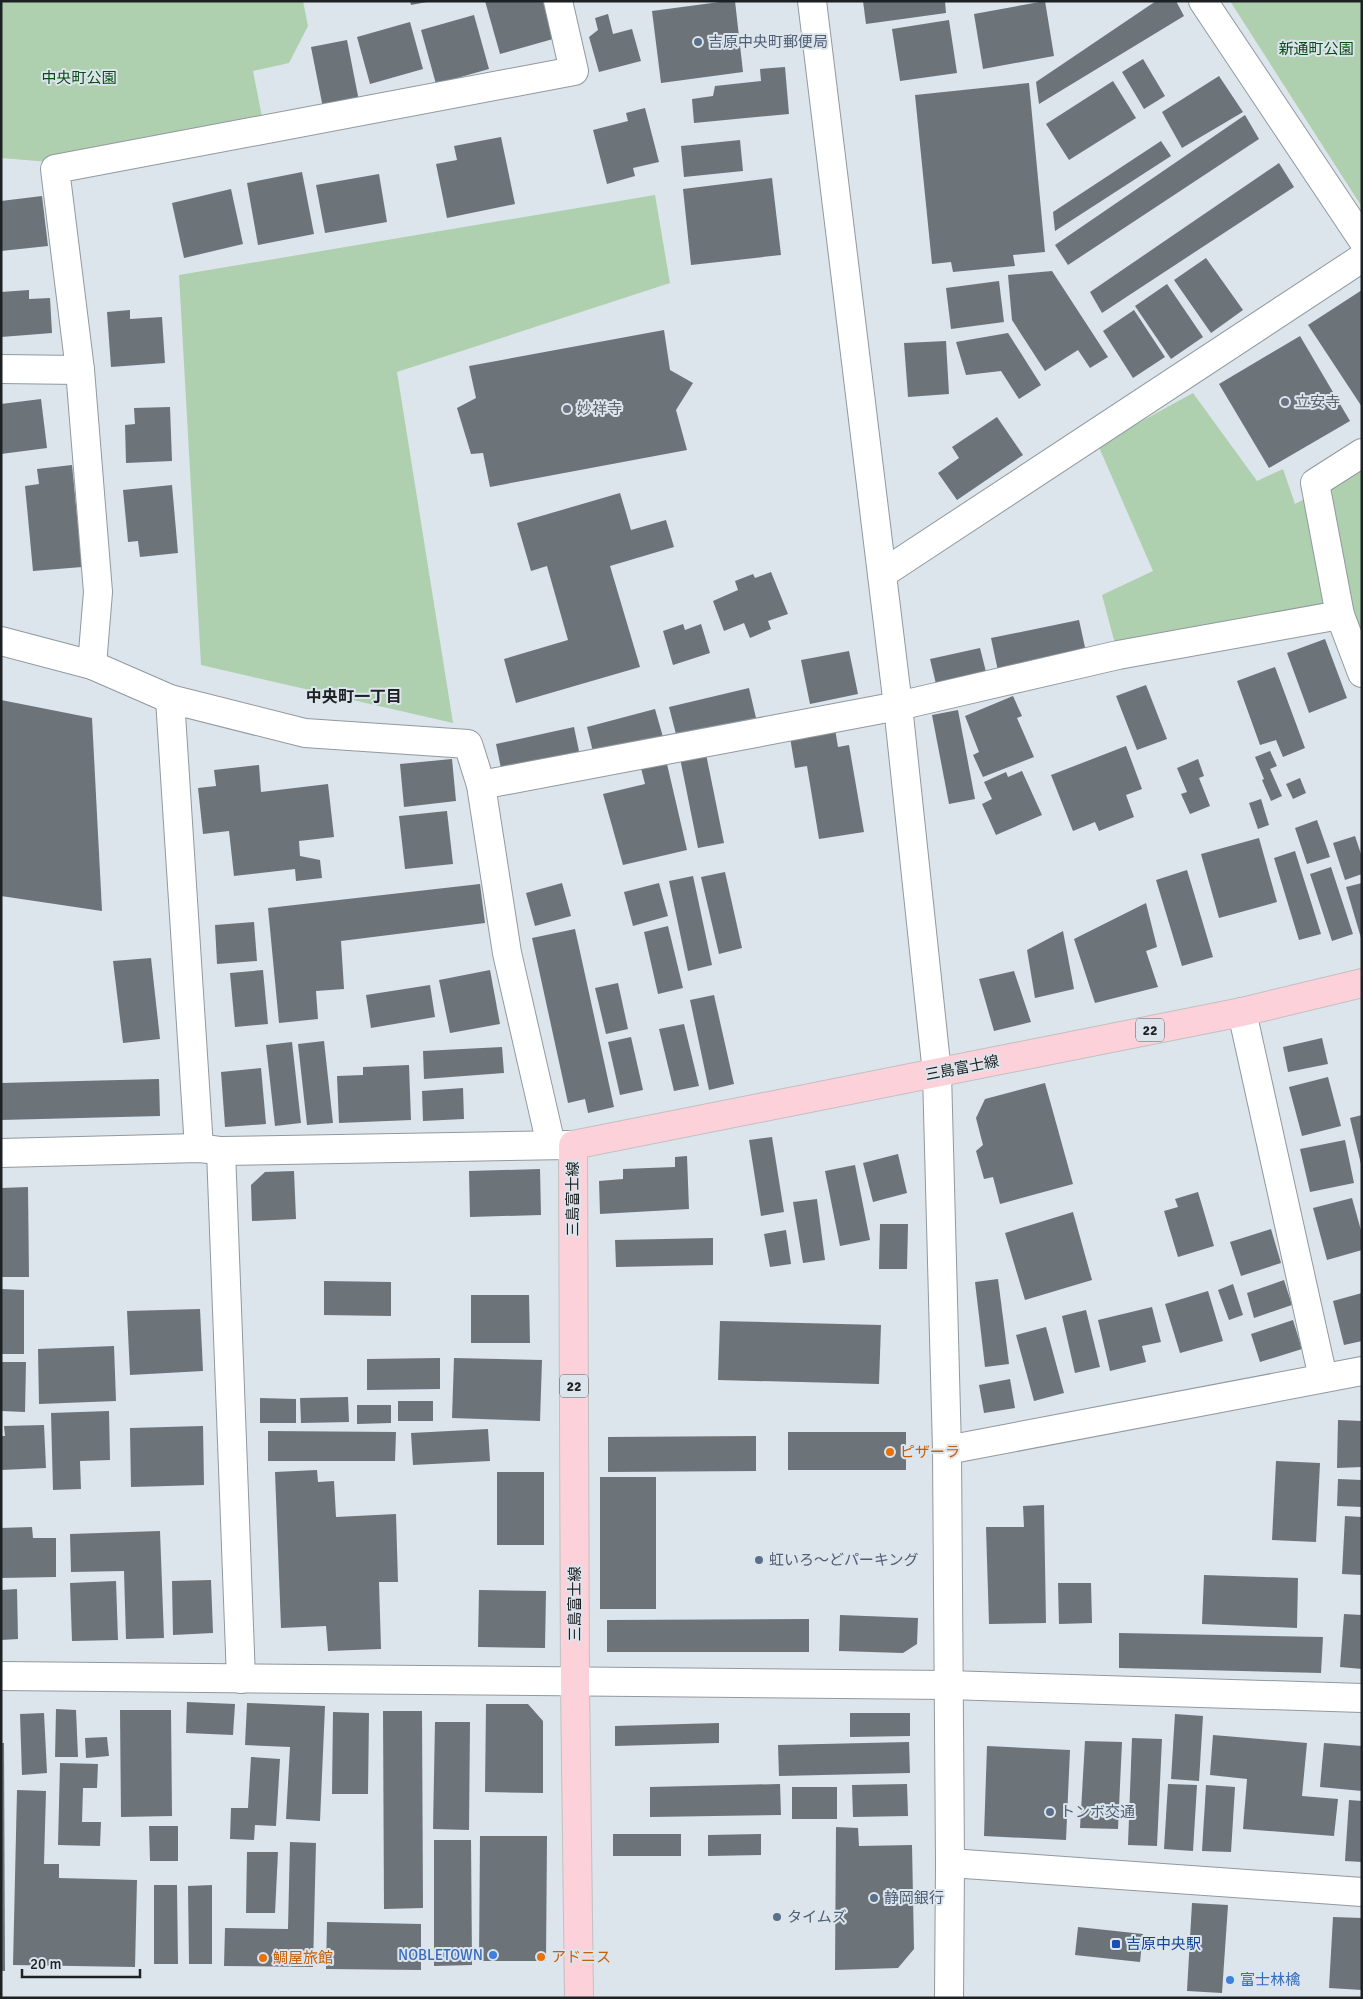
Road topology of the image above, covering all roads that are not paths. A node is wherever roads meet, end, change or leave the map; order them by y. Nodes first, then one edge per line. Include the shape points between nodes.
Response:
1 (558, 1) edge
2 (812, 1) edge
3 (1203, 1) edge
4 (1362, 239) edge
5 (1362, 258) edge
6 (1, 369) edge
7 (80, 370) junction
8 (1362, 453) edge
9 (882, 574) junction
10 (1340, 615) junction
11 (1, 641) edge
12 (92, 665) junction
13 (1362, 673) edge
14 (170, 699) junction
15 (898, 706) junction
16 (481, 785) junction
17 (1362, 983) edge
18 (1242, 1012) junction
19 (937, 1073) junction
20 (562, 1145) junction
21 (210, 1150) junction
22 (1, 1152) edge
23 (1362, 1371) edge
24 (1323, 1378) junction
25 (947, 1450) junction
26 (1, 1676) edge
27 (241, 1679) junction
28 (575, 1681) junction
29 (948, 1685) junction
30 (1362, 1698) edge
31 (950, 1864) junction
32 (1362, 1892) edge
33 (579, 1998) edge
34 (949, 1998) edge

1 - 7 street via 574,71 55,169
2 - 9 street
3 - 4 street
5 - 9 street
6 - 7 street
7 - 12 street via 98,592
8 - 10 street via 1316,483
9 - 15 street
10 - 13 street
10 - 15 street via 1118,656
11 - 12 street
12 - 14 street
14 - 16 street via 305,732 468,744
14 - 21 street
15 - 16 street
15 - 19 street
16 - 20 street via 507,953
17 - 18 main road, 三島富士線 / 22
18 - 19 main road, 三島富士線 / 22
18 - 24 street
19 - 20 main road, 三島富士線 / 22
19 - 25 street
20 - 21 street
20 - 28 main road, 三島富士線 / 22
21 - 22 street
21 - 27 street
23 - 24 street
24 - 25 street
25 - 29 street
26 - 27 street
27 - 28 street
28 - 29 street
28 - 33 main road, 三島富士線 / 22
29 - 30 street
29 - 31 street
31 - 32 street
31 - 34 street

